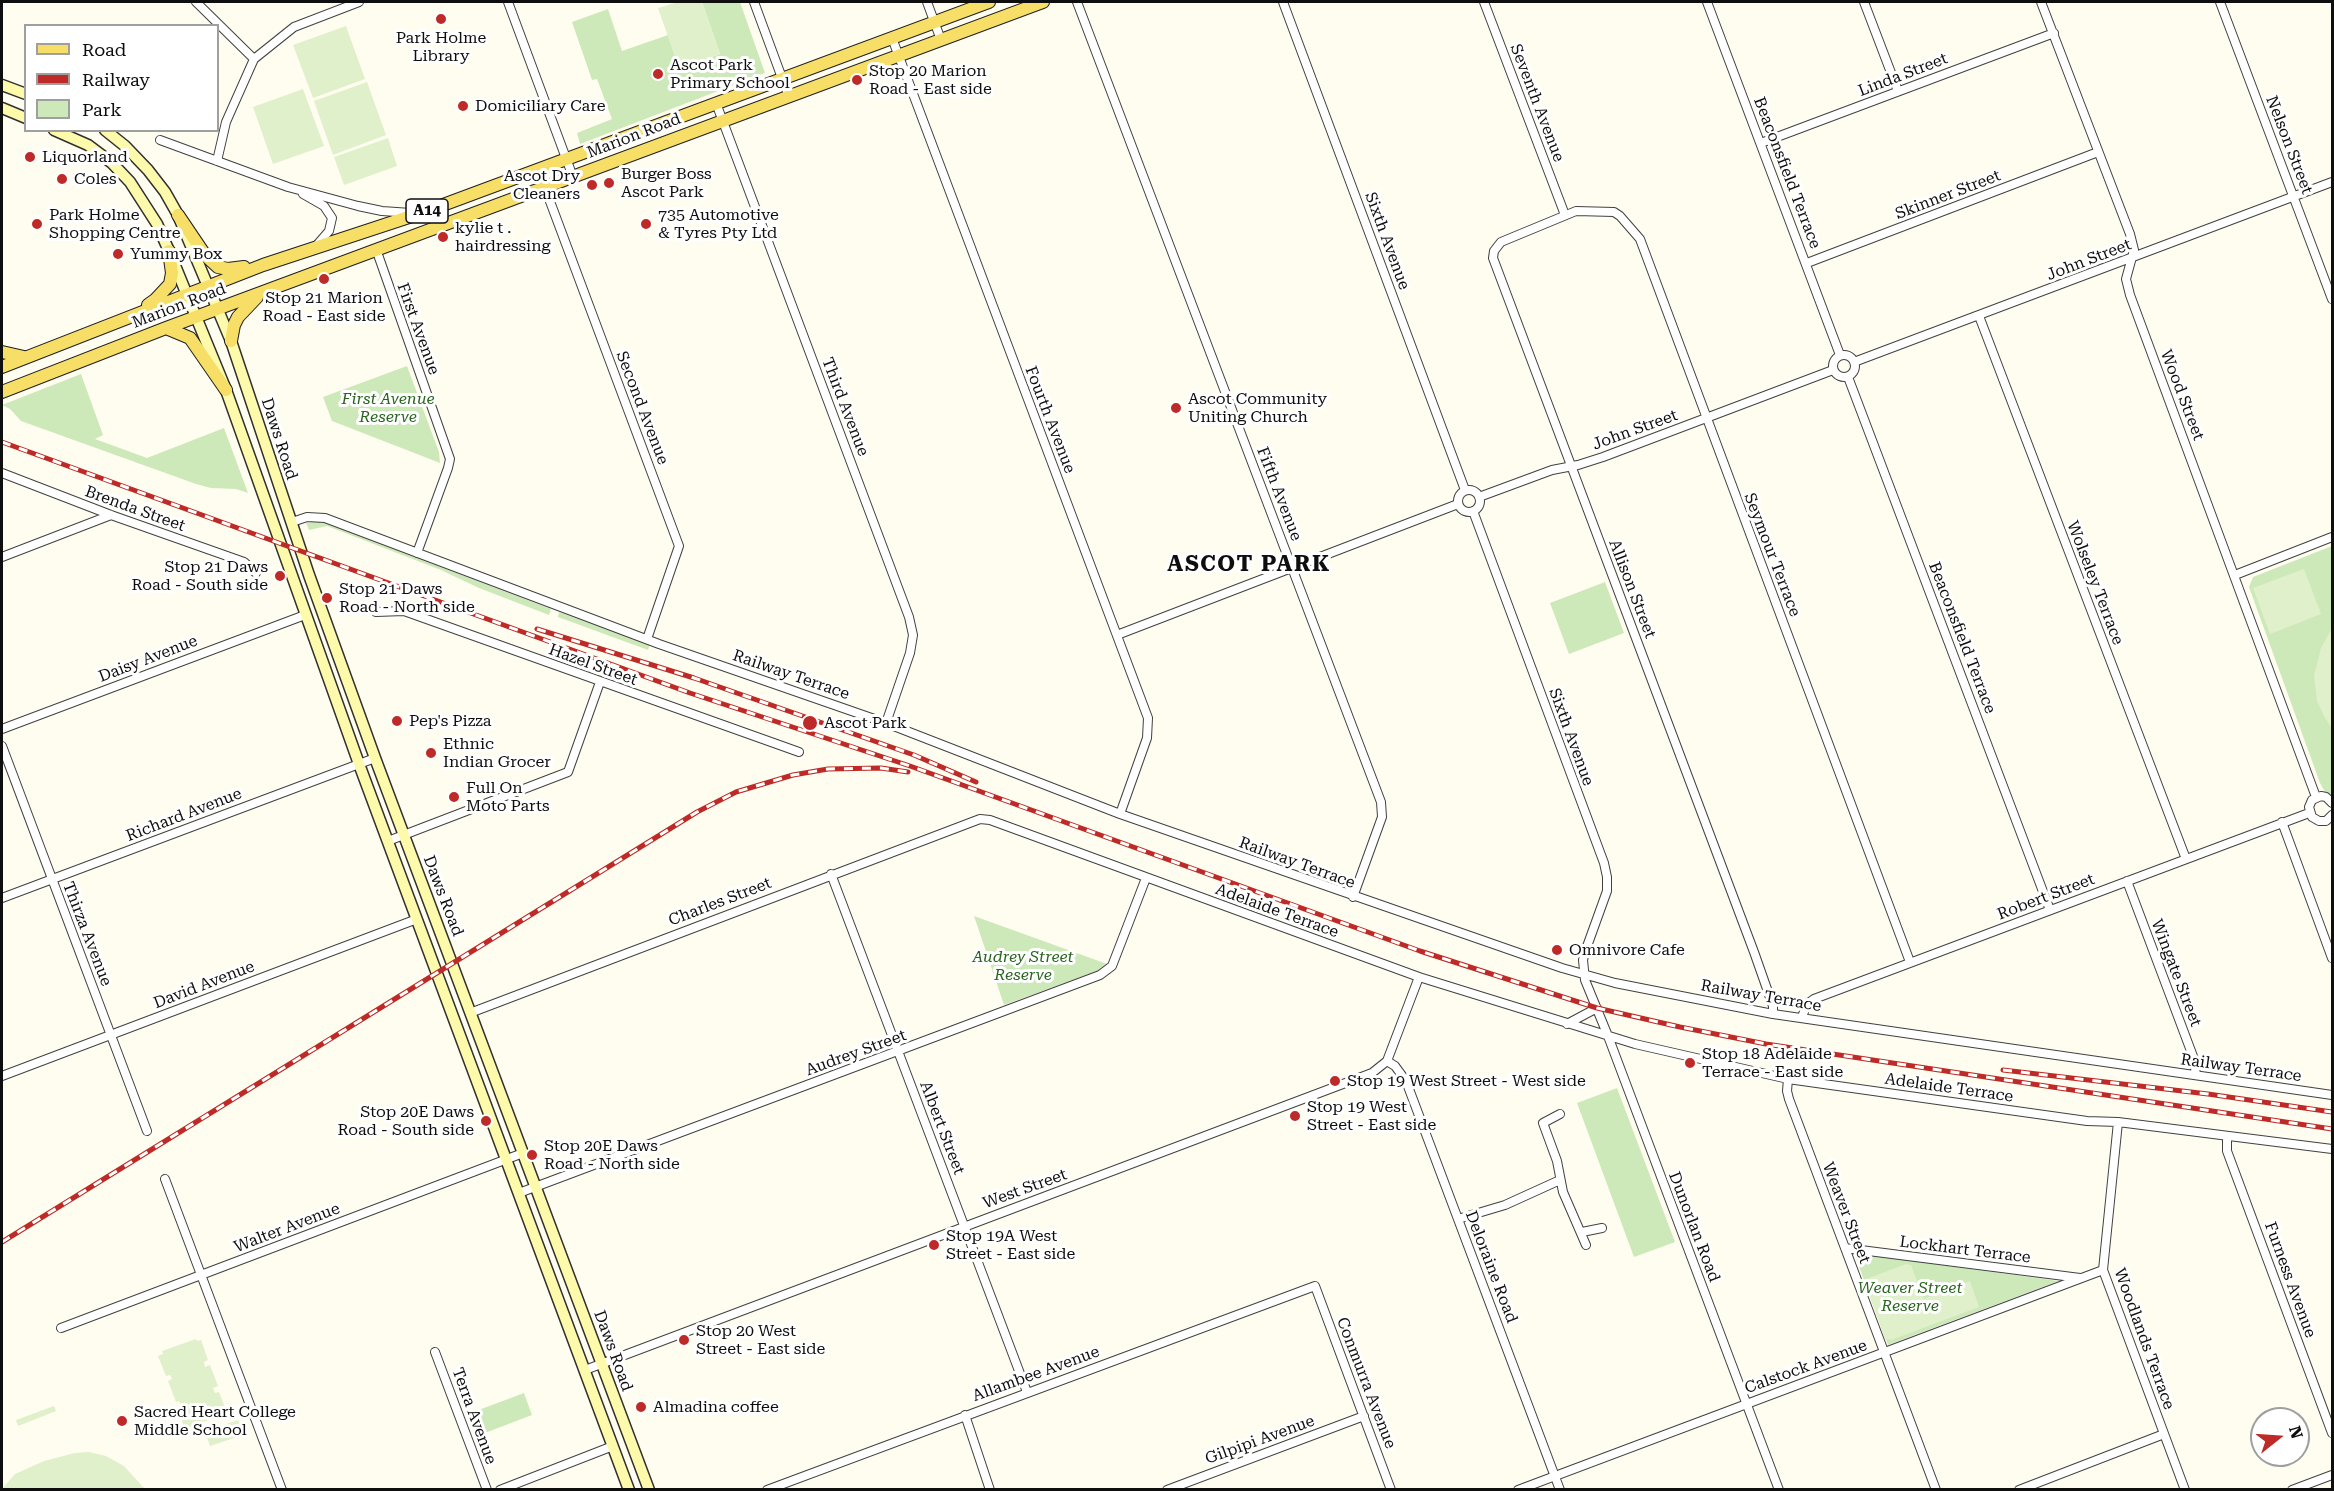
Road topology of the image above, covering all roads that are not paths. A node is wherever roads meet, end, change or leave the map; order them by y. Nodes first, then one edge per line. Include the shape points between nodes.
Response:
1 (196, 2) edge
2 (354, 2) edge
3 (508, 2) edge
4 (754, 2) edge
5 (927, 2) edge
6 (989, 2) edge
7 (1043, 2) edge
8 (1282, 2) edge
9 (1484, 2) edge
10 (1707, 2) edge
11 (1864, 2) edge
12 (2042, 2) edge
13 (2220, 2) edge
14 (1079, 5) edge
15 (934, 22) junction
16 (218, 24) edge
17 (219, 25) edge
18 (2054, 33) junction
19 (892, 38) junction
20 (941, 40) junction
21 (899, 56) junction
22 (254, 59) junction
23 (782, 78) junction
24 (2, 85) edge
25 (1898, 90) junction
26 (24, 93) edge
27 (789, 97) junction
28 (716, 103) junction
29 (2, 108) edge
30 (24, 117) edge
31 (723, 121) junction
32 (59, 132) edge
33 (107, 132) edge
34 (160, 140) dead end
35 (1761, 143) junction
36 (2098, 152) junction
37 (566, 159) junction
38 (217, 161) junction
39 (573, 177) junction
40 (2332, 182) edge
41 (288, 187) junction
42 (545, 188) junction
43 (2293, 196) junction
44 (419, 214) junction
45 (178, 215) junction
46 (1565, 215) junction
47 (315, 248) junction
48 (376, 249) junction
49 (169, 251) junction
50 (2132, 257) junction
51 (1807, 263) junction
52 (263, 265) junction
53 (208, 286) junction
54 (262, 292) junction
55 (187, 294) junction
56 (2332, 299) edge
57 (218, 309) junction
58 (132, 315) junction
59 (1980, 316) junction
60 (196, 317) junction
61 (166, 328) junction
62 (231, 341) junction
63 (2, 352) edge
64 (1840, 355) junction
65 (27, 357) junction
66 (1854, 362) junction
67 (2, 367) edge
68 (1833, 370) junction
69 (1848, 377) junction
70 (226, 390) junction
71 (2, 392) edge
72 (1707, 418) junction
73 (1571, 466) junction
74 (2, 473) edge
75 (1465, 490) junction
76 (1479, 497) junction
77 (1458, 504) junction
78 (1473, 511) junction
79 (111, 515) junction
80 (292, 522) junction
81 (2332, 537) edge
82 (417, 554) junction
83 (2, 557) edge
84 (1293, 569) junction
85 (256, 573) dead end
86 (2235, 576) junction
87 (376, 612) dead end
88 (305, 615) junction
89 (1117, 635) junction
90 (647, 639) junction
91 (600, 682) junction
92 (886, 723) junction
93 (2, 729) edge
94 (2, 746) edge
95 (799, 752) dead end
96 (375, 758) junction
97 (359, 764) junction
98 (2316, 797) junction
99 (2332, 803) edge
100 (2309, 813) junction
101 (1120, 814) junction
102 (2332, 815) edge
103 (980, 819) joint
104 (2282, 822) junction
105 (404, 835) junction
106 (388, 841) junction
107 (2186, 859) junction
108 (831, 874) junction
109 (1146, 878) junction
110 (52, 879) junction
111 (2127, 881) junction
112 (1353, 897) junction
113 (2, 898) edge
114 (2050, 910) junction
115 (417, 919) junction
116 (2332, 958) edge
117 (1910, 962) junction
118 (1584, 974) junction
119 (1419, 976) junction
120 (1597, 1008) junction
121 (470, 1012) junction
122 (1773, 1014) junction
123 (1802, 1017) junction
124 (1567, 1024) junction
125 (110, 1035) junction
126 (1608, 1035) junction
127 (898, 1052) junction
128 (1387, 1061) junction
129 (2196, 1075) junction
130 (2, 1076) edge
131 (1788, 1080) junction
132 (2332, 1095) edge
133 (1560, 1114) dead end
134 (2118, 1122) junction
135 (147, 1131) dead end
136 (2227, 1136) junction
137 (2332, 1149) edge
138 (523, 1154) junction
139 (506, 1160) junction
140 (165, 1179) dead end
141 (1560, 1180) junction
142 (536, 1187) junction
143 (519, 1193) junction
144 (1458, 1219) junction
145 (965, 1226) junction
146 (1602, 1228) dead end
147 (1582, 1232) junction
148 (1586, 1245) dead end
149 (1845, 1248) junction
150 (2103, 1270) junction
151 (201, 1275) junction
152 (2082, 1279) junction
153 (1315, 1286) joint
154 (62, 1328) dead end
155 (435, 1352) dead end
156 (1884, 1353) junction
157 (602, 1364) junction
158 (585, 1370) junction
159 (1027, 1392) junction
160 (1746, 1404) junction
161 (965, 1415) junction
162 (1364, 1416) junction
163 (2332, 1433) edge
164 (2164, 1434) junction
165 (613, 1446) junction
166 (2332, 1475) edge
167 (1555, 1476) junction
168 (282, 1490) edge
169 (486, 1490) edge
170 (500, 1490) edge
171 (629, 1490) edge
172 (649, 1490) edge
173 (767, 1490) edge
174 (990, 1490) edge
175 (1167, 1490) edge
176 (1391, 1490) edge
177 (1518, 1490) edge
178 (1560, 1490) edge
179 (1779, 1490) edge
180 (1936, 1490) edge
181 (2019, 1490) edge
182 (2185, 1490) edge
183 (2292, 1490) edge

1 - 16 street
2 - 22 street via 294,27
3 - 37 street
4 - 23 street
5 - 15 street
6 - 15 main road, Marion Road / A14
7 - 20 main road, Marion Road / A14
8 - 75 street, Sixth Avenue
9 - 46 street, Seventh Avenue
10 - 35 street, Beaconsfield Terrace
11 - 25 street
12 - 18 street, Wood Street
13 - 43 street, Nelson Street
14 - 84 street, Fifth Avenue
15 - 19 main road, Marion Road / A14
15 - 20 street
17 - 22 street
18 - 25 street, Linda Street
18 - 36 street, Wood Street
19 - 21 street, Fourth Avenue
19 - 23 main road, Marion Road / A14
20 - 21 main road, Marion Road / A14
21 - 27 main road, Marion Road / A14
21 - 89 street, Fourth Avenue
22 - 38 street via 226,122
23 - 27 street
23 - 28 main road, Marion Road / A14
24 - 26 main road
25 - 35 street, Linda Street
27 - 31 main road, Marion Road / A14
28 - 31 street, Third Avenue
28 - 37 main road, Marion Road / A14
29 - 30 main road
31 - 39 main road, Marion Road / A14
31 - 92 street, Third Avenue via 909,617 913,635 910,653
32 - 49 main road, Daws Road via 88,145 130,182
33 - 45 main road, Daws Road via 148,170
34 - 38 street
35 - 51 street, Beaconsfield Terrace
36 - 50 street, Wood Street via 2130,234
36 - 51 street, Skinner Street
37 - 39 street
37 - 44 main road, Marion Road / A14
38 - 41 street
39 - 42 main road, Marion Road / A14
40 - 43 street, John Street
41 - 44 street via 382,211
41 - 47 street via 324,206 332,218 329,231
42 - 48 main road, Marion Road / A14
42 - 90 street, Second Avenue via 679,546
43 - 50 street, John Street
43 - 56 street, Nelson Street
44 - 47 main road, Marion Road / A14
45 - 52 main road via 218,267 228,270
45 - 53 main road, Daws Road
46 - 72 street, Seymour Terrace via 1582,210 1614,212 1636,232
46 - 73 street, Allison Street via 1501,242 1493,258
47 - 52 main road, Marion Road / A14
48 - 54 main road, Marion Road / A14
48 - 82 street, First Avenue via 450,459
49 - 55 main road, Daws Road
49 - 58 main road via 170,284
50 - 59 street, John Street
50 - 86 street, Wood Street via 2127,288
51 - 64 street, Beaconsfield Terrace
52 - 53 main road, Marion Road / A14
53 - 55 main road, Marion Road / A14
53 - 57 main road, Daws Road
54 - 57 main road, Marion Road / A14
54 - 62 main road via 238,317
55 - 58 main road, Marion Road / A14
55 - 60 main road, Daws Road
57 - 60 main road, Marion Road / A14
57 - 62 main road, Daws Road
58 - 65 main road, Marion Road / A14
59 - 66 street, John Street
59 - 107 street, Wolseley Terrace
60 - 61 main road, Marion Road / A14
60 - 70 main road, Daws Road
61 - 70 main road via 189,338
61 - 71 main road, Marion Road / A14
62 - 80 main road, Daws Road
63 - 65 main road
64 - 66 street via 1848,355
64 - 68 street
65 - 67 main road, Marion Road / A14
66 - 69 street via 1854,371
68 - 69 street via 1838,376
68 - 72 street, John Street
69 - 114 street, Beaconsfield Terrace
70 - 88 main road, Daws Road
72 - 73 street, John Street
72 - 117 street, Seymour Terrace
73 - 76 street, John Street
73 - 122 street, Allison Street via 1754,952
74 - 79 street, Brenda Street
75 - 76 street via 1472,490
75 - 77 street
76 - 78 street via 1479,506
77 - 78 street via 1464,511
77 - 84 street
78 - 118 street, Sixth Avenue via 1604,863 1607,891 1585,952
79 - 83 street
79 - 85 street, Brenda Street via 244,562
80 - 82 street, Railway Terrace via 307,516 325,518
80 - 96 main road, Daws Road
81 - 86 street
82 - 90 street, Railway Terrace
84 - 89 street
84 - 112 street, Fifth Avenue via 1381,802 1382,817
86 - 98 street, Wood Street
87 - 91 street, Hazel Street via 404,611
88 - 93 street, Daisy Avenue
88 - 97 main road, Daws Road
89 - 101 street, Fourth Avenue via 1148,718 1147,738
90 - 92 street, Railway Terrace
91 - 95 street, Hazel Street
91 - 105 street via 568,772
92 - 101 street, Railway Terrace
94 - 110 street, Thirza Avenue
96 - 97 street, Richard Avenue
96 - 105 main road, Daws Road
97 - 106 main road, Daws Road
97 - 110 street, Richard Avenue
98 - 99 street via 2326,797
98 - 100 street via 2310,803
100 - 102 street via 2319,821
100 - 104 street, Robert Street
101 - 112 street, Railway Terrace
103 - 108 street, Charles Street
103 - 109 street, Adelaide Terrace
104 - 107 street, Robert Street
104 - 116 street
105 - 106 street
105 - 121 main road, Daws Road
106 - 115 main road, Daws Road
107 - 111 street, Robert Street
108 - 121 street, Charles Street
108 - 127 street, Albert Street
109 - 119 street, Adelaide Terrace
109 - 127 street, Audrey Street via 1112,966 1100,975
110 - 113 street, Richard Avenue
110 - 125 street, Thirza Avenue
111 - 114 street, Robert Street
111 - 129 street, Wingate Street via 2193,1056
112 - 118 street, Railway Terrace
114 - 117 street, Robert Street
115 - 125 street, David Avenue
115 - 139 main road, Daws Road
117 - 123 street, Robert Street via 1814,999
118 - 120 street, Dunorlan Road
118 - 122 street, Railway Terrace
119 - 124 street, Adelaide Terrace
119 - 128 street
120 - 124 street
120 - 126 street, Dunorlan Road
121 - 138 main road, Daws Road
122 - 123 street, Railway Terrace
123 - 129 street, Railway Terrace
124 - 126 street, Adelaide Terrace
125 - 130 street, David Avenue
125 - 135 street, Thirza Avenue
126 - 131 street, Adelaide Terrace
126 - 160 street, Dunorlan Road
127 - 142 street, Audrey Street
127 - 145 street, Albert Street
128 - 144 street, Deloraine Road via 1406,1081
128 - 145 street, West Street via 1380,1069 1360,1078
129 - 132 street, Railway Terrace
131 - 134 street, Adelaide Terrace
131 - 149 street, Weaver Street via 1786,1091
133 - 141 street via 1543,1123
134 - 136 street, Adelaide Terrace
134 - 150 street, Woodlands Terrace
136 - 137 street, Adelaide Terrace
136 - 163 street, Furness Avenue via 2227,1151
138 - 139 street, Walter Avenue
138 - 142 main road, Daws Road
139 - 143 main road, Daws Road
139 - 151 street, Walter Avenue
140 - 151 street
141 - 144 street via 1505,1205
141 - 147 street
142 - 143 street, Audrey Street
142 - 157 main road, Daws Road
143 - 158 main road, Daws Road
144 - 167 street, Deloraine Road
145 - 157 street, West Street
145 - 159 street, Albert Street
146 - 147 street
147 - 148 street
149 - 152 street, Lockhart Terrace
149 - 156 street, Weaver Street
150 - 152 street, Calstock Avenue
150 - 164 street, Woodlands Terrace
151 - 154 street, Walter Avenue
151 - 168 street
152 - 156 street, Calstock Avenue
153 - 159 street, Allambee Avenue
153 - 162 street, Conmurra Avenue
155 - 169 street, Terra Avenue
156 - 160 street, Calstock Avenue
156 - 180 street, Weaver Street
157 - 158 street, West Street
157 - 172 main road, Daws Road
158 - 165 main road, Daws Road
159 - 161 street, Allambee Avenue
160 - 167 street, Calstock Avenue
160 - 179 street, Dunorlan Road
161 - 173 street, Allambee Avenue
161 - 174 street
162 - 175 street, Gilpipi Avenue
162 - 176 street, Conmurra Avenue
164 - 181 street
164 - 182 street, Woodlands Terrace
165 - 170 street
165 - 171 main road, Daws Road
166 - 183 street
167 - 177 street, Calstock Avenue
167 - 178 street, Deloraine Road

